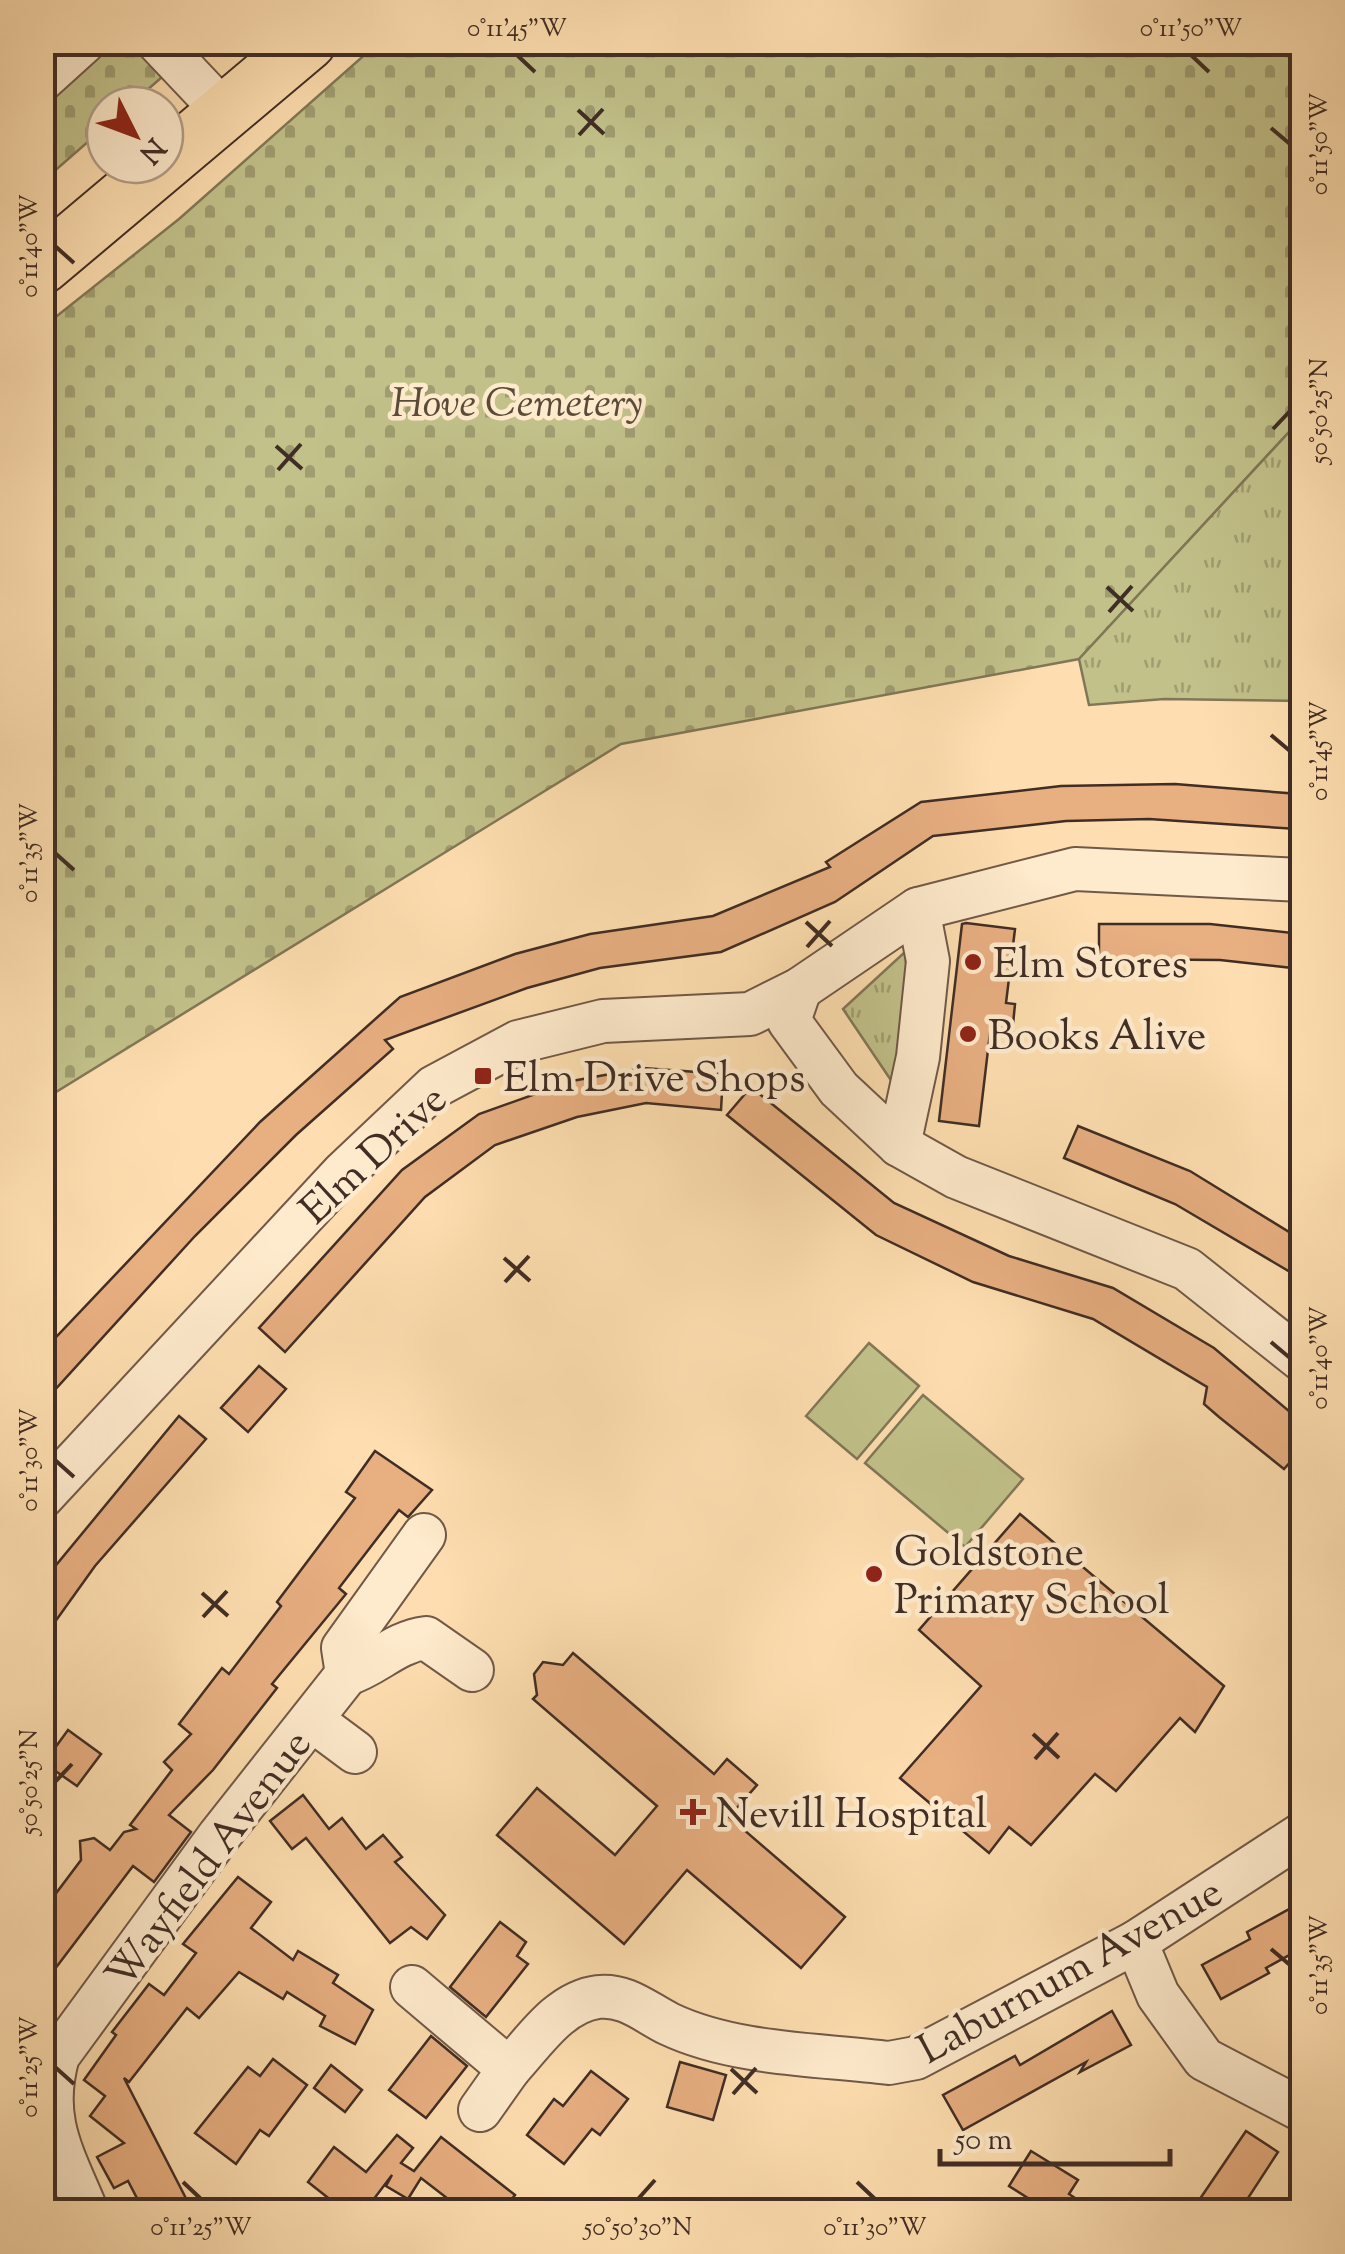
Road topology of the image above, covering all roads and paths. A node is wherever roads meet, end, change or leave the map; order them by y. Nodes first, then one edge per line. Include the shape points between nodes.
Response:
1 (84, 42) edge
2 (158, 42) edge
3 (253, 42) edge
4 (308, 42) edge
5 (42, 80) edge
6 (198, 106) edge
7 (85, 183) edge
8 (42, 219) edge
9 (42, 266) edge
10 (1302, 880) edge
11 (918, 909) junction
12 (800, 990) junction
13 (898, 1145) junction
14 (1302, 1360) edge
15 (42, 1497) edge
16 (424, 1535) dead end
17 (472, 1670) dead end
18 (347, 1674) junction
19 (312, 1720) junction
20 (355, 1752) dead end
21 (1302, 1834) edge
22 (1136, 1942) junction
23 (412, 1987) dead end
24 (510, 2069) junction
25 (480, 2110) dead end
26 (1302, 2110) edge
27 (87, 2212) edge

1 - 5 street
2 - 6 street
3 - 6 main road
4 - 6 main road
6 - 9 main road
7 - 8 main road
10 - 11 street via 1075,869
11 - 12 street, Elm Drive
11 - 13 street via 928,961 918,1057
12 - 13 street via 790,1021 839,1089
12 - 15 street, Elm Drive via 750,1014 603,1021 518,1042 434,1087 343,1173
13 - 14 street via 956,1178 1188,1269
16 - 18 street via 343,1648
17 - 18 street via 426,1638 406,1641
18 - 19 street, Wayfield Avenue
19 - 20 street
19 - 27 street, Wayfield Avenue via 58,2056 49,2088 51,2126
21 - 22 street, Laburnum Avenue
22 - 24 street, Laburnum Avenue via 916,2058 889,2063 723,2044 621,1997 598,1998 556,2016
22 - 26 street via 1158,1995 1204,2060
23 - 24 street
24 - 25 street, Laburnum Avenue

